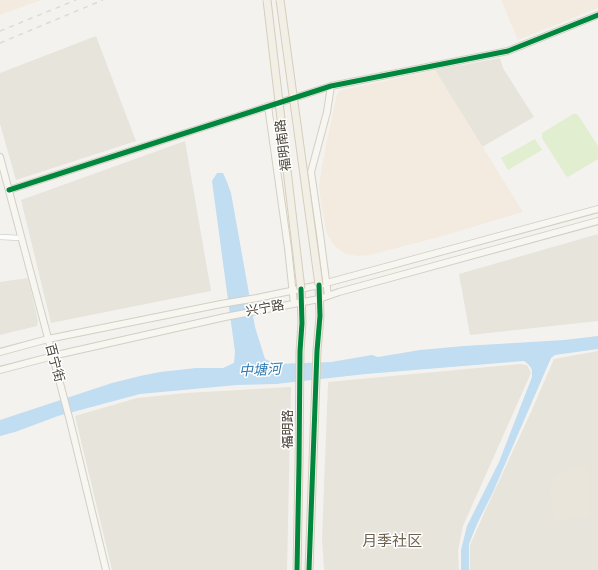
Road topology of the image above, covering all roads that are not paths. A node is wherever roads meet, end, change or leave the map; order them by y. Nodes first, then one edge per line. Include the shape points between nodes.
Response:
1 (267, 0) edge
2 (280, 0) edge
3 (598, 16) edge
4 (331, 86) junction
5 (268, 106) junction
6 (0, 157) edge
7 (9, 190) junction
8 (598, 209) edge
9 (598, 221) edge
10 (0, 237) edge
11 (21, 238) junction
12 (327, 283) junction
13 (319, 285) junction
14 (301, 289) junction
15 (293, 290) junction
16 (328, 296) junction
17 (319, 299) junction
18 (298, 303) junction
19 (48, 339) junction
20 (0, 352) edge
21 (52, 356) junction
22 (0, 370) edge
23 (106, 570) edge
24 (297, 570) edge
25 (310, 570) edge

1 - 14 main road, 福明南路, bridge
2 - 13 main road, 福明南路, bridge
3 - 4 street via 508,51
4 - 5 street
4 - 12 street via 328,112 311,172
5 - 7 street
5 - 15 street
6 - 7 street, 百宁街
7 - 11 street, 百宁街
8 - 12 street, 兴宁路
9 - 16 street, 兴宁路
10 - 11 street
11 - 19 street, 百宁街
12 - 13 street, 兴宁路
12 - 16 street
13 - 14 street, 兴宁路
13 - 17 main road, 福明路
14 - 15 street, 兴宁路
14 - 18 main road, 福明路
15 - 18 street
15 - 19 street, 兴宁路
16 - 17 street, 兴宁路
17 - 18 street, 兴宁路
17 - 25 main road, 福明路
18 - 21 street, 兴宁路
18 - 24 main road, 福明路 via 302,323
19 - 20 street, 兴宁路
19 - 21 street, 百宁街
21 - 22 street, 兴宁路
21 - 23 street, 百宁街

